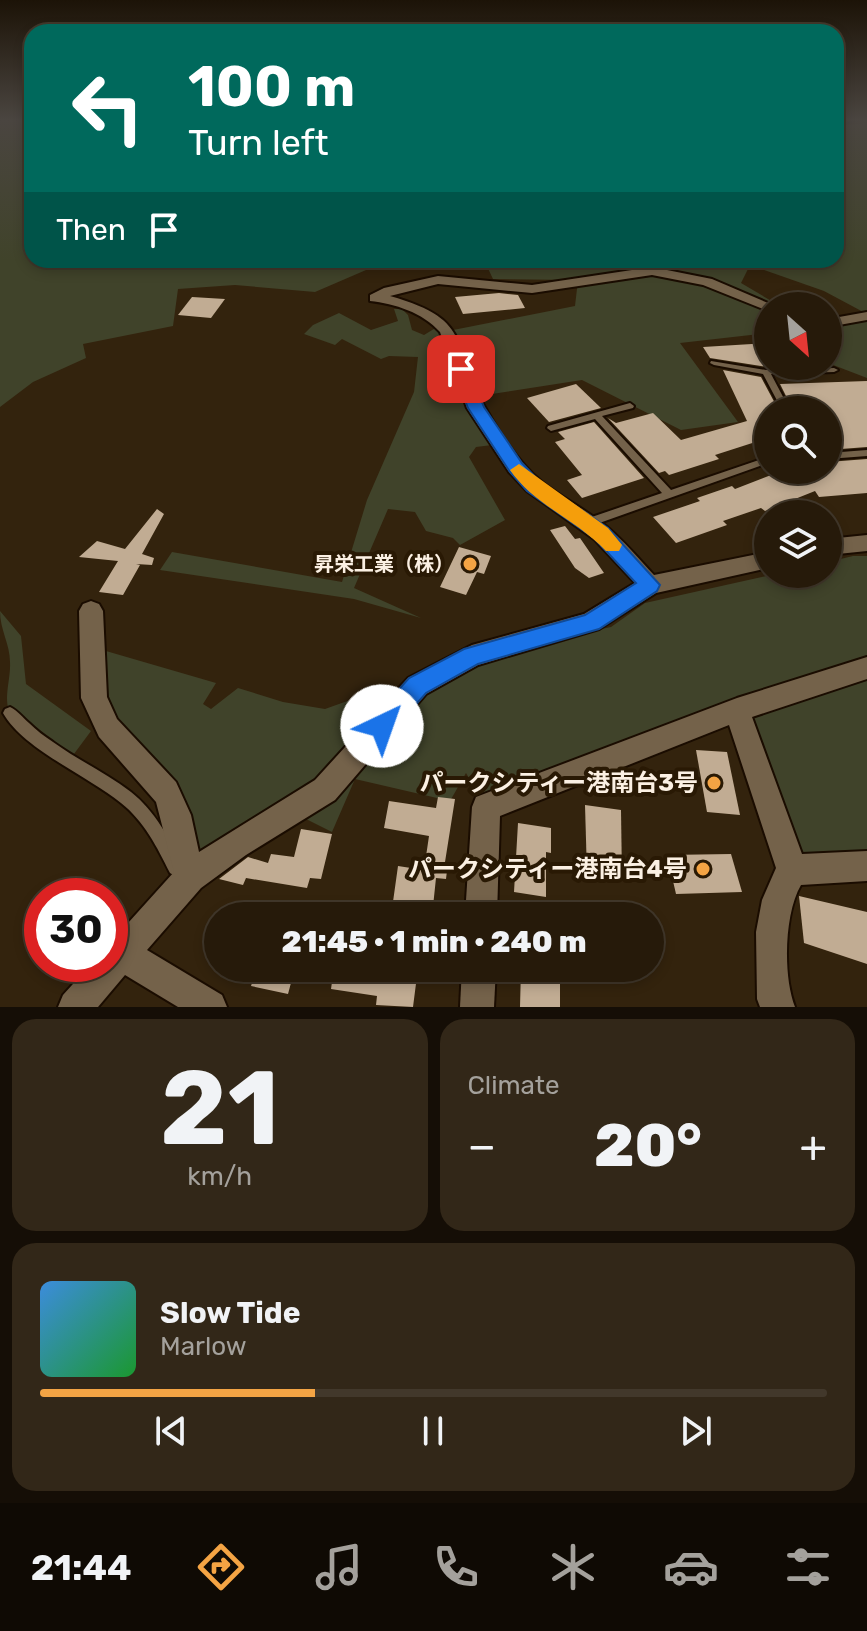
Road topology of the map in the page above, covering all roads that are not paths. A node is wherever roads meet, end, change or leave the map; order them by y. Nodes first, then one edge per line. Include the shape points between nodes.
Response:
1 (754, 300) edge
2 (867, 316) edge
3 (842, 320) edge
4 (714, 363) dead end
5 (754, 370) edge
6 (630, 406) dead end
7 (597, 416) junction
8 (551, 428) dead end
9 (867, 453) edge
10 (842, 455) edge
11 (754, 465) edge
12 (670, 495) junction
13 (587, 523) junction
14 (867, 543) edge
15 (842, 546) edge
16 (754, 563) edge
17 (650, 585) junction
18 (91, 611) dead end
19 (867, 668) edge
20 (737, 710) junction
21 (10, 713) dead end
22 (867, 866) edge
23 (792, 870) junction
24 (190, 877) junction
25 (482, 902) edge
26 (128, 949) edge
27 (128, 958) edge
28 (98, 982) edge
29 (478, 982) edge
30 (75, 1007) edge
31 (210, 1007) edge
32 (477, 1007) edge
33 (778, 1007) edge

1 - 13 street via 707,282 652,271 532,289 438,280 376,298 430,313 442,324 476,408 516,467
2 - 3 street
4 - 5 lane
6 - 7 lane
7 - 8 lane
7 - 12 lane
9 - 10 lane
11 - 12 lane
12 - 13 lane
13 - 17 street
14 - 15 street
16 - 17 street
17 - 24 street via 591,622 472,656 417,686 325,790
18 - 24 street via 94,698 108,728 166,792
19 - 20 street
20 - 23 street
20 - 25 street via 486,807
21 - 24 lane via 28,734 126,798 156,830 176,869
22 - 23 street
23 - 33 street via 783,883 770,940
24 - 26 street
27 - 31 street
28 - 30 street
29 - 32 street

